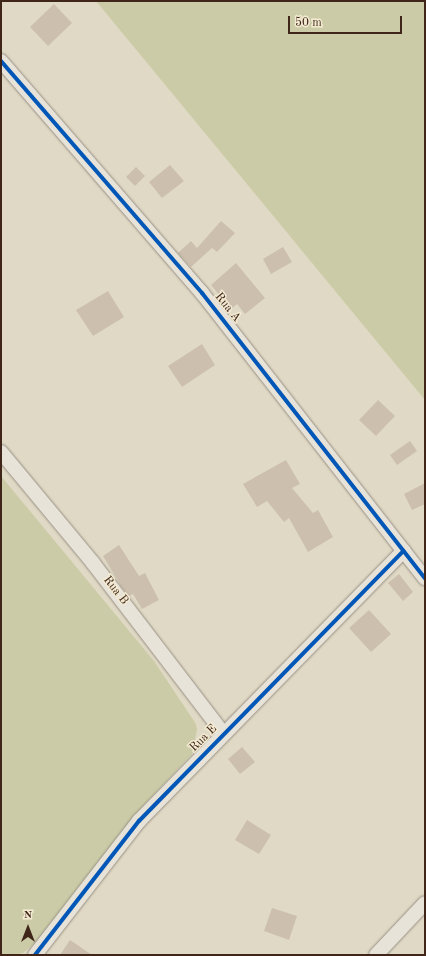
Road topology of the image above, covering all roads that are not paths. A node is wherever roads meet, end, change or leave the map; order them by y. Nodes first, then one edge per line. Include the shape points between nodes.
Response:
1 (1, 61) edge
2 (1, 452) edge
3 (403, 551) junction
4 (425, 578) edge
5 (223, 734) junction
6 (425, 903) edge
7 (35, 955) edge
8 (376, 955) edge

1 - 3 street, Rua A via 202,293 291,403
2 - 5 street, Rua B via 97,568
3 - 4 street, Rua A
3 - 5 street, Rua E
5 - 7 street, Rua E via 139,821
6 - 8 street

